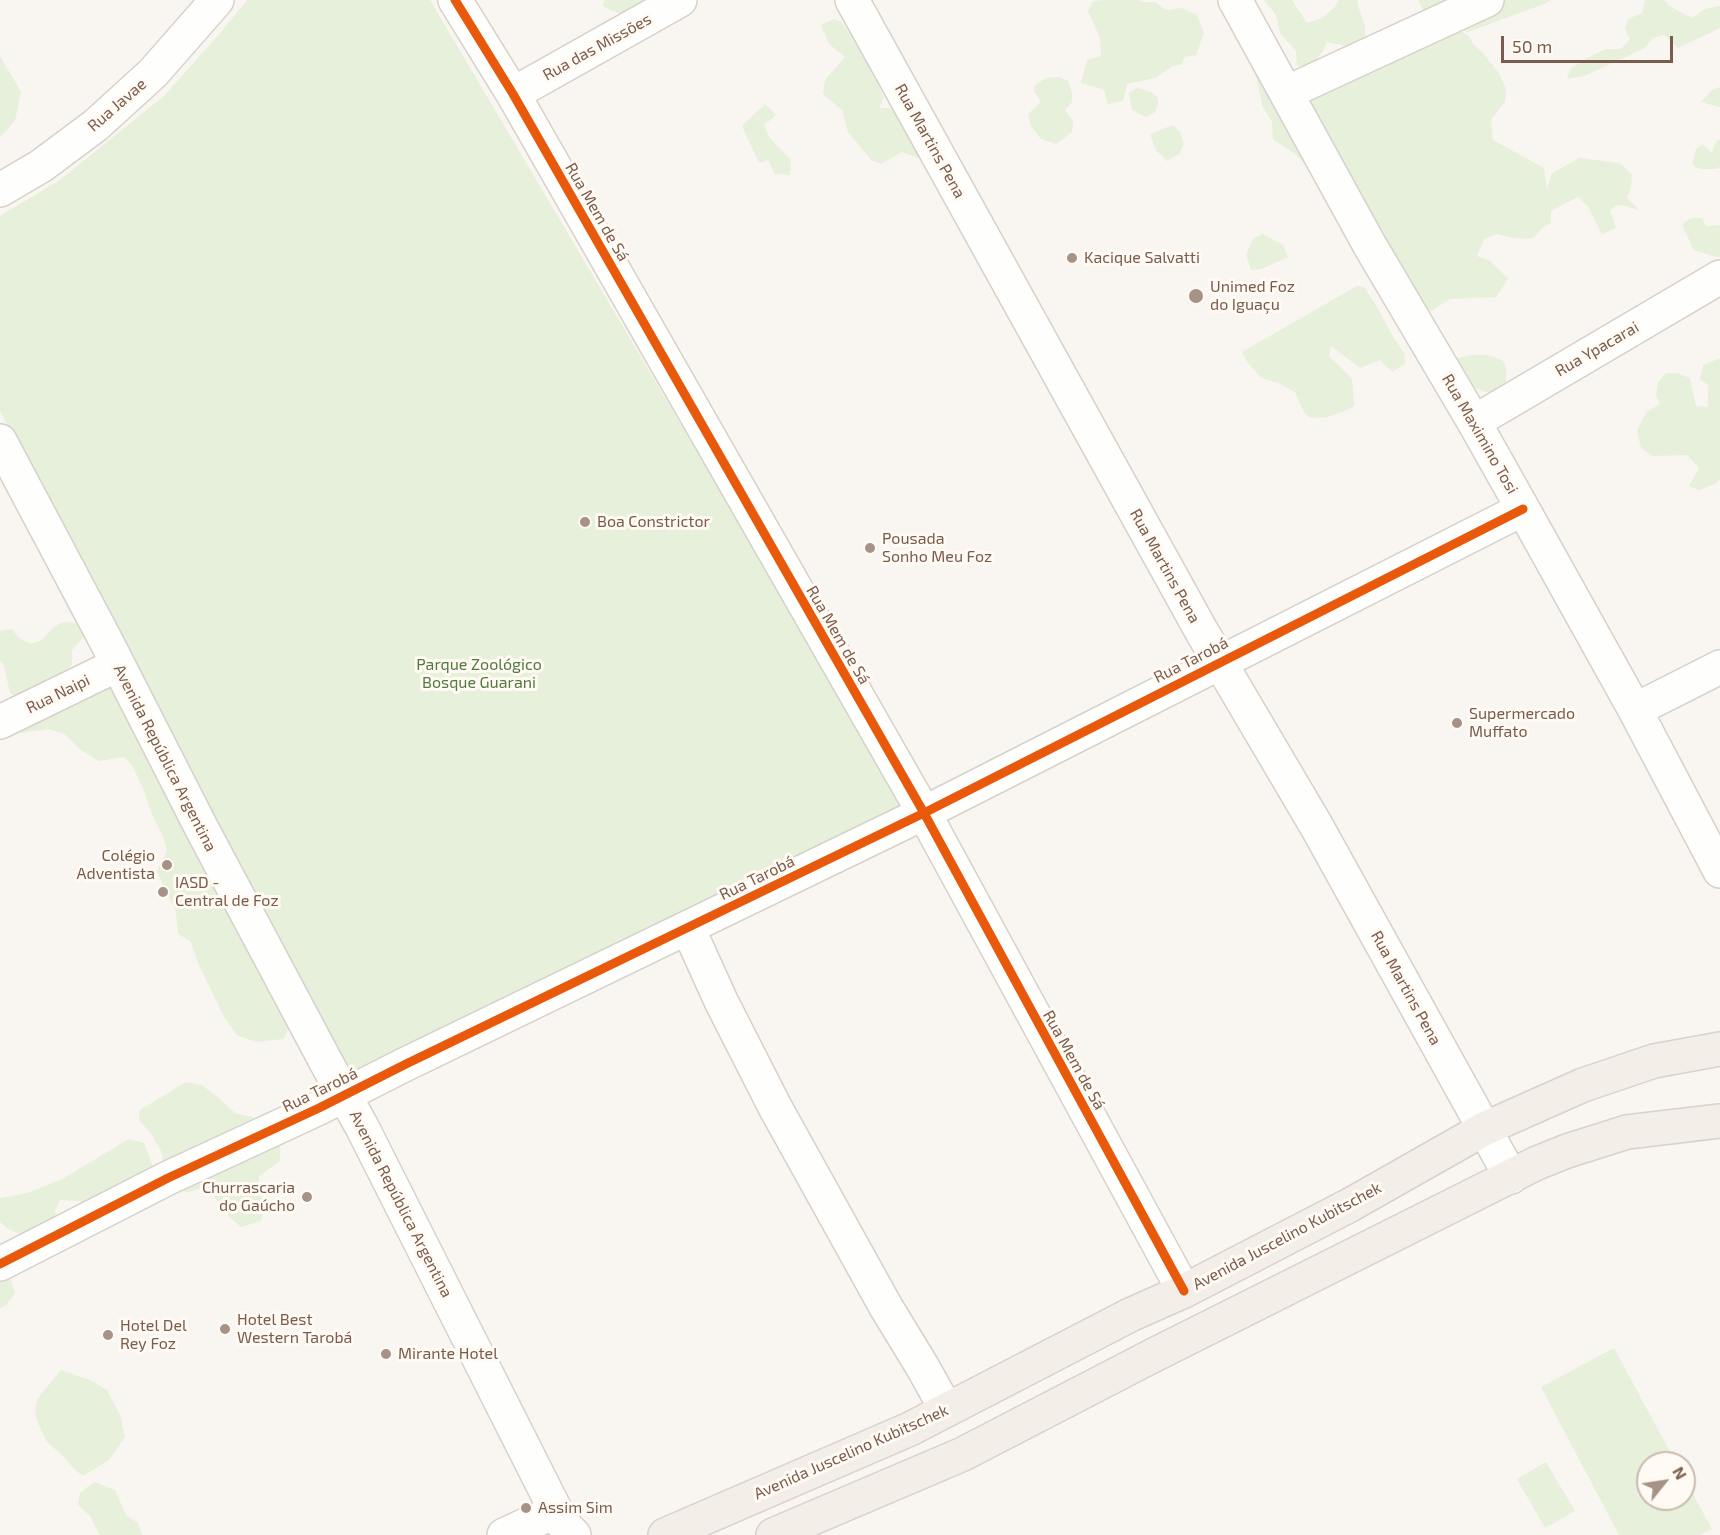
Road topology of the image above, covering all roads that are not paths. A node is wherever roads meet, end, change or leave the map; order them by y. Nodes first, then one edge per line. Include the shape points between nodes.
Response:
1 (217, 0) edge
2 (455, 0) edge
3 (680, 0) edge
4 (852, 0) edge
5 (1235, 0) edge
6 (1488, 0) edge
7 (1286, 93) junction
8 (513, 94) junction
9 (0, 190) edge
10 (1720, 277) edge
11 (1474, 422) junction
12 (0, 441) edge
13 (1523, 509) junction
14 (1221, 662) junction
15 (117, 665) junction
16 (1720, 667) edge
17 (1635, 710) junction
18 (0, 722) edge
19 (924, 813) junction
20 (1720, 871) edge
21 (688, 928) junction
22 (1720, 1049) edge
23 (345, 1095) junction
24 (1720, 1121) edge
25 (1484, 1129) junction
26 (1511, 1177) junction
27 (0, 1264) edge
28 (1184, 1290) junction
29 (946, 1409) junction
30 (564, 1526) edge
31 (504, 1535) edge
32 (664, 1535) edge
33 (773, 1535) edge

1 - 9 street, Rua Javae via 153,73 96,125 41,166
2 - 8 street, Rua Mem de Sá
3 - 8 street, Rua das Missões
4 - 14 street, Rua Martins Pena
5 - 7 street, Rua Maximino Tosi
6 - 7 street
7 - 11 street, Rua Maximino Tosi
8 - 19 street, Rua Mem de Sá
10 - 11 street, Rua Ypacarai
11 - 13 street, Rua Maximino Tosi
12 - 15 street, Avenida República Argentina
13 - 14 street, Rua Tarobá
13 - 17 street, Rua Maximino Tosi
14 - 19 street, Rua Tarobá
14 - 25 street, Rua Martins Pena
15 - 18 street, Rua Naipi
15 - 23 street, Avenida República Argentina
16 - 17 street
17 - 20 street, Rua Maximino Tosi
19 - 21 street, Rua Tarobá
19 - 28 street, Rua Mem de Sá
21 - 23 street, Rua Tarobá
21 - 29 street via 770,1097
22 - 25 main road, Avenida Juscelino Kubitschek via 1654,1061 1582,1085
23 - 27 street, Rua Tarobá via 168,1178
23 - 30 street, Avenida República Argentina
24 - 26 main road via 1627,1132 1567,1151
25 - 26 street, Rua Martins Pena
25 - 28 main road, Avenida Juscelino Kubitschek via 1350,1205
26 - 33 main road via 963,1454
28 - 29 main road, Avenida Juscelino Kubitschek
29 - 32 main road, Avenida Juscelino Kubitschek via 872,1446
30 - 31 street

